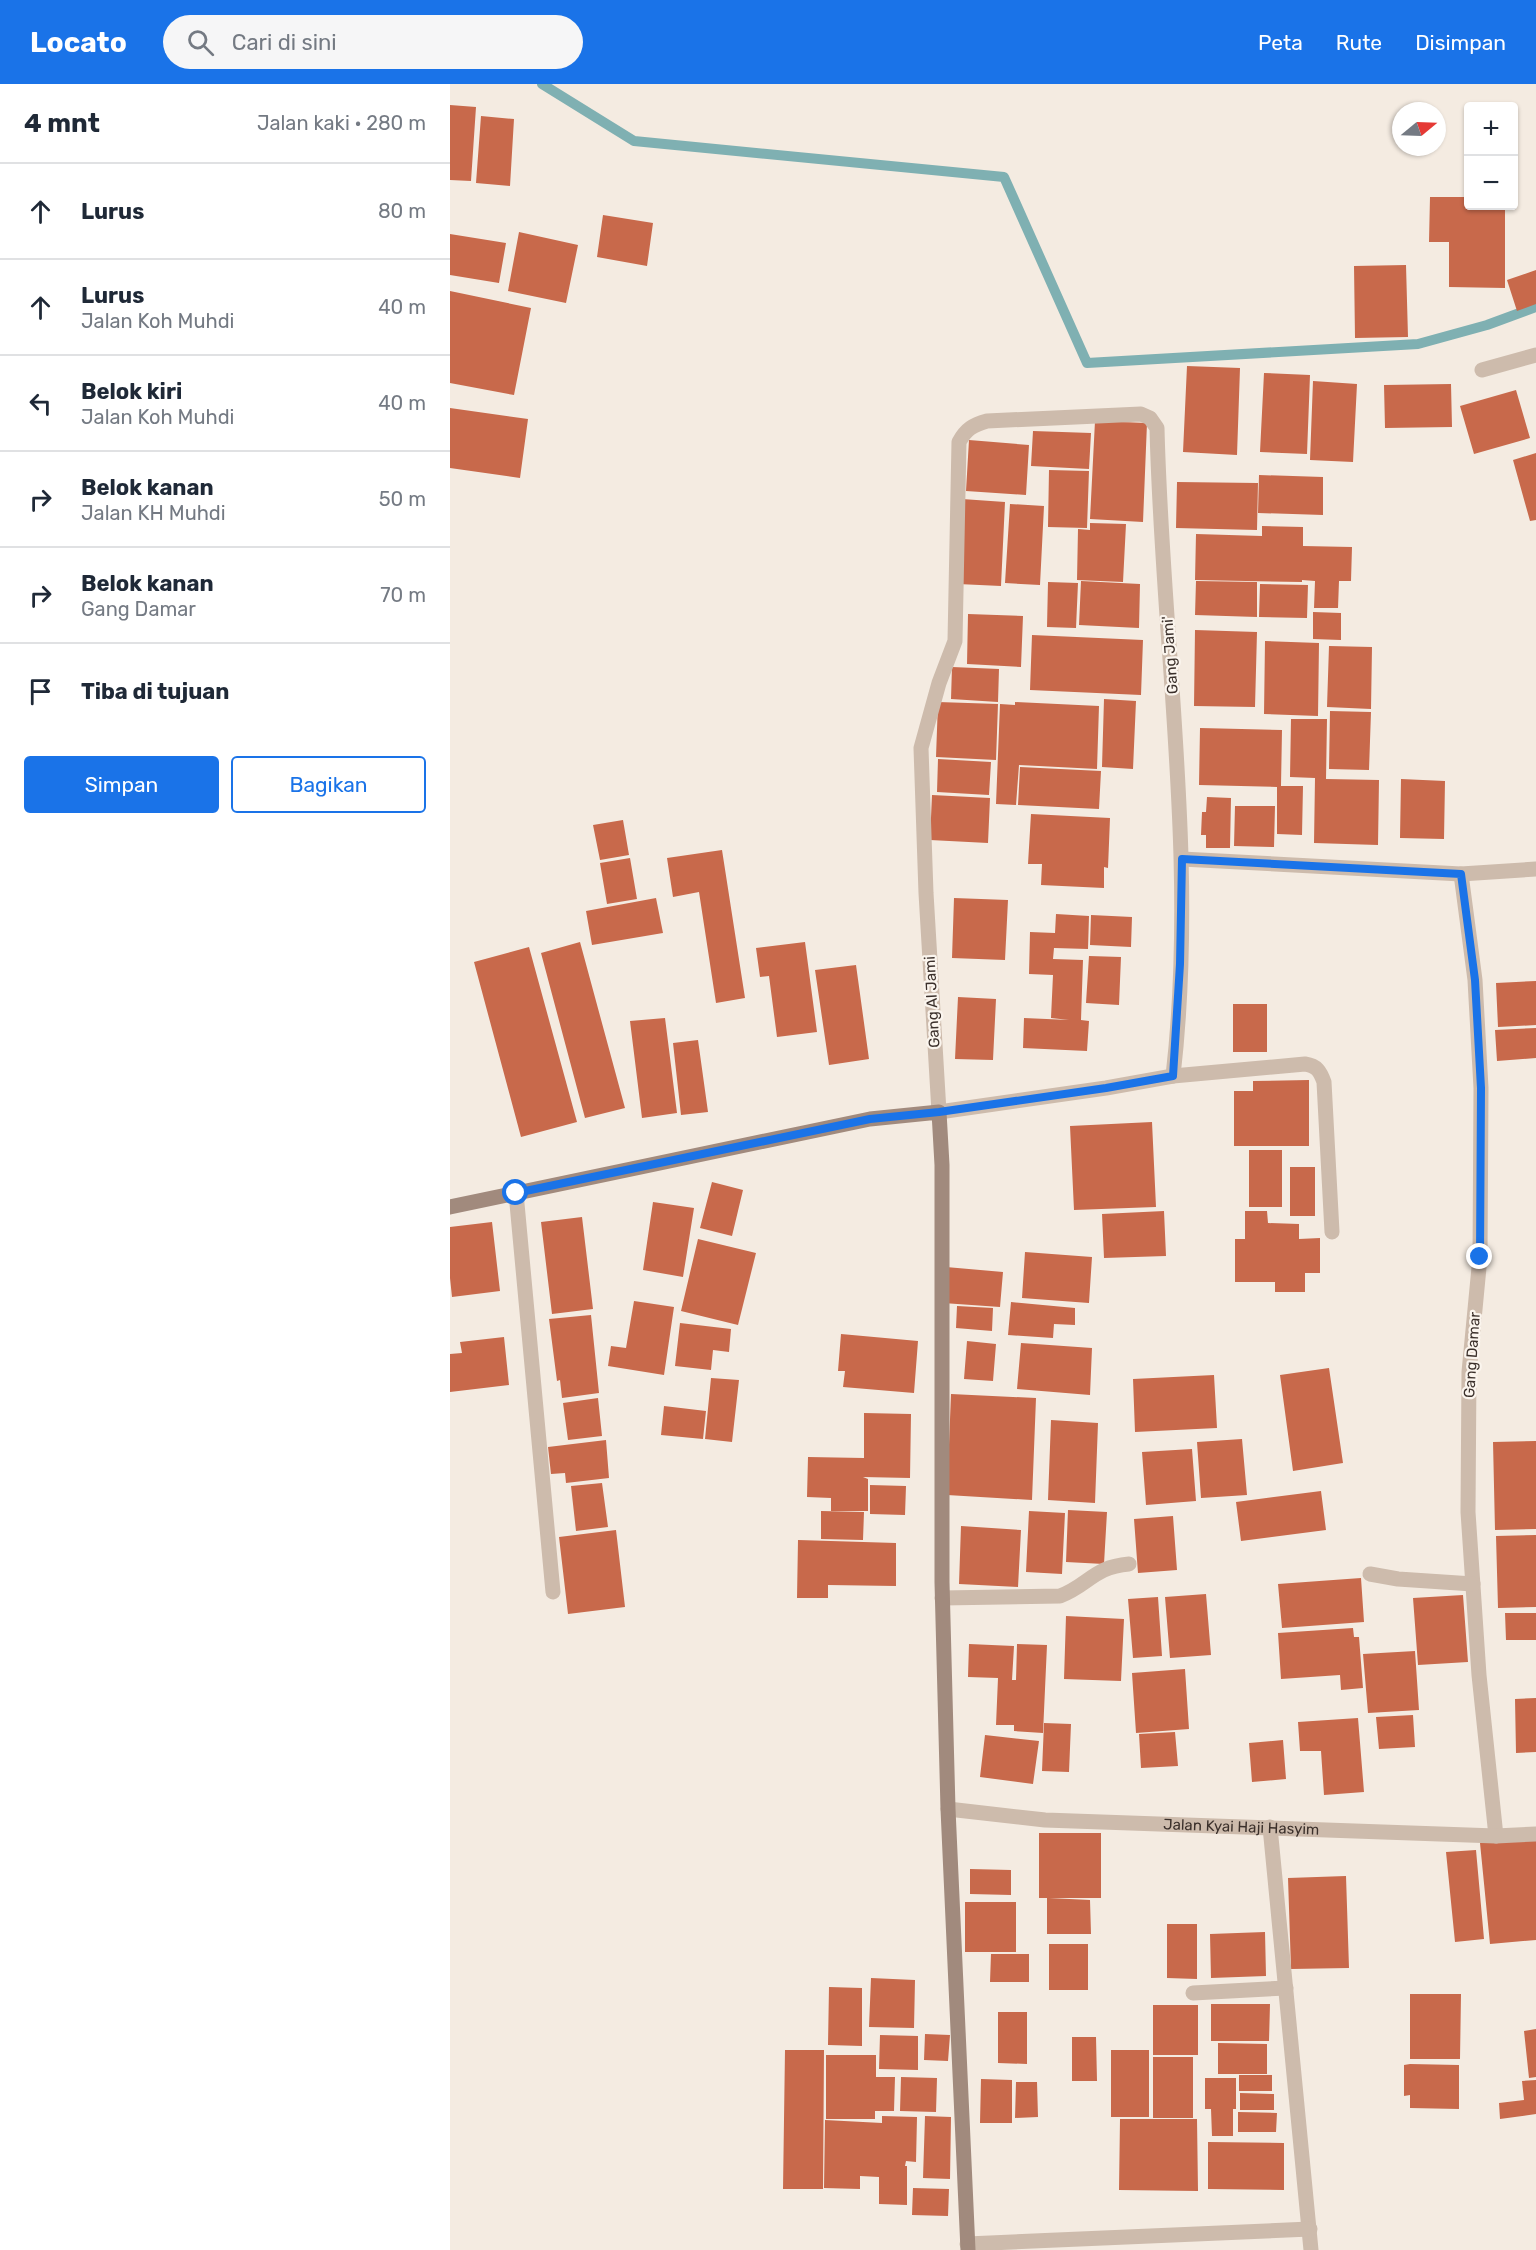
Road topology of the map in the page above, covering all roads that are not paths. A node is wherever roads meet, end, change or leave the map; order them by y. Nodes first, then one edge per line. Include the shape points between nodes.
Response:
1 (1536, 355) edge
2 (1482, 370) dead end
3 (1182, 859) junction
4 (1536, 869) edge
5 (1461, 874) junction
6 (926, 893) joint
7 (1173, 1076) junction
8 (939, 1112) junction
9 (516, 1193) junction
10 (450, 1207) edge
11 (1332, 1232) dead end
12 (1129, 1564) dead end
13 (1370, 1574) dead end
14 (1473, 1584) junction
15 (553, 1592) dead end
16 (942, 1598) junction
17 (948, 1809) junction
18 (1270, 1827) junction
19 (1536, 1834) edge
20 (1496, 1836) junction
21 (1286, 1988) junction
22 (1194, 1993) dead end
23 (1310, 2229) junction
24 (967, 2247) edge
25 (1311, 2250) edge

1 - 2 street
3 - 5 street
3 - 6 street, Gang Jami' via 1157,428 1141,414 987,421 964,432 959,441 955,641 921,748
3 - 7 street, Gang Jami'
4 - 5 street
5 - 14 street, Gang Damar via 1475,980 1481,1088 1480,1257 1469,1372 1468,1512
6 - 8 street, Gang Al Jami
7 - 8 street
7 - 11 street via 1305,1064 1320,1071 1324,1082
8 - 9 main road via 870,1119
8 - 16 main road
9 - 10 main road
9 - 15 street
12 - 16 street via 1100,1570 1073,1591 1059,1596
13 - 14 street via 1398,1580
14 - 20 street, Gang Damar
16 - 17 main road
17 - 18 street, Jalan Kyai Haji Hasyim via 1045,1820
17 - 24 main road
18 - 20 street, Jalan Kyai Haji Hasyim
18 - 21 street
19 - 20 street, Jalan Kyai Haji Hasyim
21 - 22 street
21 - 23 street
23 - 24 street
23 - 25 street

